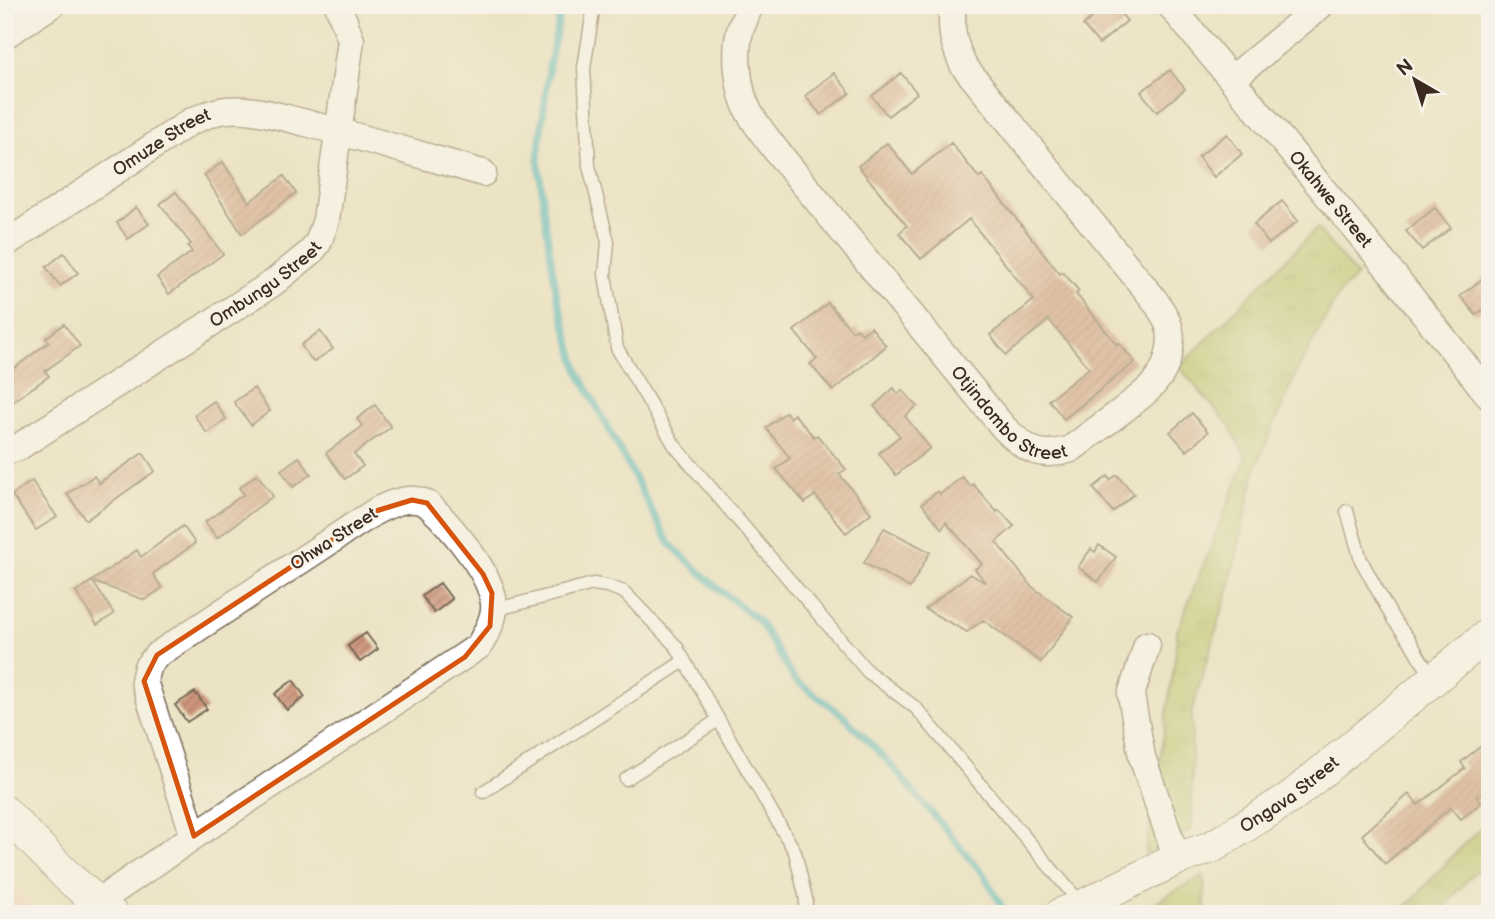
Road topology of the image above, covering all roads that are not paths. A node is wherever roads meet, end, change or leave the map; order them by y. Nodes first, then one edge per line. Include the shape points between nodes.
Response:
1 (51, 5) edge
2 (338, 5) edge
3 (594, 5) edge
4 (750, 5) edge
5 (953, 5) edge
6 (1170, 5) edge
7 (1321, 5) edge
8 (5, 35) edge
9 (1232, 79) junction
10 (338, 131) junction
11 (483, 173) dead end
12 (5, 244) edge
13 (1490, 397) edge
14 (5, 451) edge
15 (1347, 511) dead end
16 (494, 610) junction
17 (1490, 633) edge
18 (1147, 645) dead end
19 (684, 661) junction
20 (1435, 679) junction
21 (718, 720) junction
22 (626, 779) dead end
23 (483, 792) dead end
24 (5, 812) edge
25 (194, 836) junction
26 (1177, 859) junction
27 (104, 908) edge
28 (1072, 910) edge
29 (805, 914) edge

1 - 8 street
2 - 10 street, Ombungu Street via 351,40
3 - 28 lane via 584,68 589,166 608,242 605,275 617,348 675,446 869,671 916,708
4 - 5 street, Otjindombo Street via 738,44 739,83 750,113 783,160 1004,428 1023,446 1059,453 1071,449 1152,386 1167,358 1170,330 1153,298 963,65 953,41
6 - 9 street, Okahwe Street
7 - 9 street
9 - 13 street, Okahwe Street
10 - 11 street, Omuze Street
10 - 12 street, Omuze Street via 245,110 213,112 190,122
10 - 14 street, Ombungu Street via 326,220 311,252 199,332 17,448
15 - 20 lane via 1361,560 1393,619
16 - 19 lane via 593,584 607,586 624,592 676,646
16 - 25 street via 479,646
16 - 25 street, Ohwa Street via 483,574 452,529 427,503 394,502 157,655 144,681
17 - 20 street, Ongava Street
18 - 26 street via 1132,695 1142,757
19 - 21 lane
19 - 23 lane
20 - 26 street, Ongava Street via 1291,797 1212,847
21 - 22 lane
21 - 29 lane via 795,852
24 - 27 street
25 - 27 street
26 - 28 street, Ongava Street

